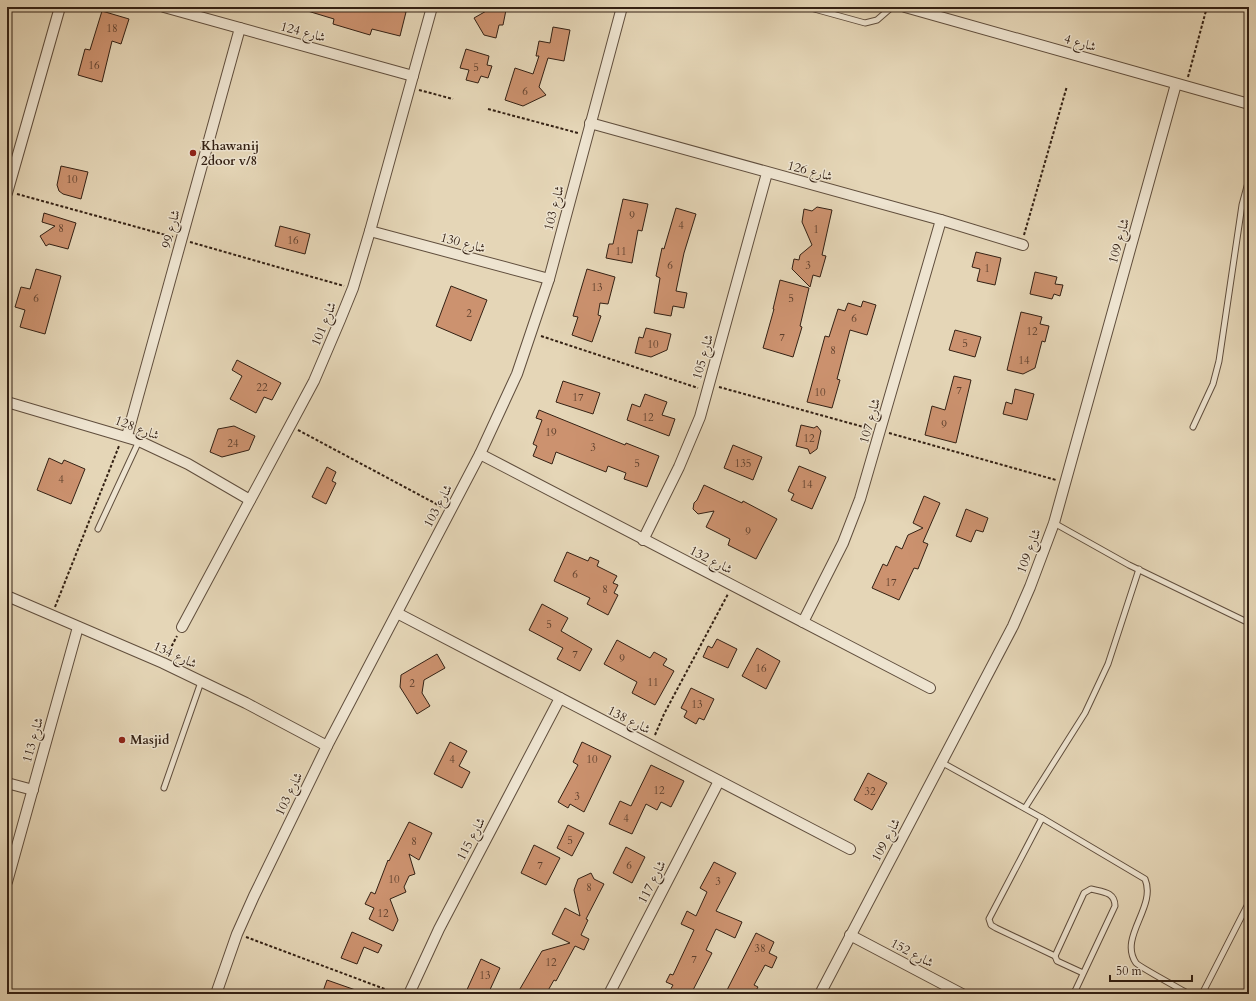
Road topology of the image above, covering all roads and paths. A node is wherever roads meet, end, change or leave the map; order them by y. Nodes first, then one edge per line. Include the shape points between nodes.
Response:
1 (60, 7) edge
2 (164, 7) edge
3 (432, 7) edge
4 (622, 7) edge
5 (807, 7) edge
6 (892, 7) edge
7 (905, 7) edge
8 (1207, 7) edge
9 (240, 28) junction
10 (413, 76) junction
11 (1181, 85) junction
12 (1067, 86) dead end
13 (410, 88) junction
14 (453, 99) dead end
15 (1249, 104) edge
16 (488, 109) dead end
17 (590, 123) junction
18 (587, 135) junction
19 (768, 173) junction
20 (1249, 179) edge
21 (7, 193) edge
22 (941, 220) junction
23 (370, 231) junction
24 (1012, 242) junction
25 (1023, 245) dead end
26 (549, 279) junction
27 (532, 333) junction
28 (707, 391) junction
29 (7, 402) edge
30 (290, 426) junction
31 (1193, 427) dead end
32 (125, 436) junction
33 (139, 441) junction
34 (480, 454) junction
35 (250, 500) junction
36 (450, 511) junction
37 (1054, 523) junction
38 (98, 529) dead end
39 (643, 540) junction
40 (1138, 569) junction
41 (732, 586) junction
42 (7, 596) edge
43 (397, 613) junction
44 (52, 616) junction
45 (803, 622) junction
46 (1249, 623) edge
47 (78, 627) junction
48 (182, 627) joint
49 (163, 663) junction
50 (201, 682) junction
51 (930, 688) dead end
52 (560, 698) junction
53 (650, 745) junction
54 (327, 746) junction
55 (941, 762) junction
56 (719, 781) junction
57 (7, 783) edge
58 (164, 788) dead end
59 (33, 790) junction
60 (1025, 808) junction
61 (1042, 818) junction
62 (850, 849) dead end
63 (7, 882) edge
64 (1249, 902) edge
65 (237, 934) junction
66 (850, 935) junction
67 (1055, 956) junction
68 (1083, 973) junction
69 (216, 994) edge
70 (398, 994) edge
71 (409, 994) edge
72 (609, 994) edge
73 (820, 994) edge
74 (962, 994) edge
75 (1073, 994) edge
76 (1189, 994) edge
77 (1202, 994) edge

1 - 21 street
2 - 9 street, شارع 124
3 - 10 street, شارع 101
4 - 17 street, شارع 103
5 - 6 lane via 865,23 877,20
7 - 11 street, شارع 4
8 - 11 path
9 - 10 street, شارع 124
9 - 32 street, شارع 99
10 - 13 street, شارع 101
11 - 15 street, شارع 4
11 - 37 street, شارع 109
12 - 24 path via 1026,229 1021,238
13 - 14 path
13 - 23 street, شارع 101
16 - 18 path
17 - 18 street, شارع 103
17 - 19 street, شارع 126
18 - 26 street, شارع 103
19 - 22 street, شارع 126
19 - 28 street, شارع 105
20 - 31 lane via 1242,205 1219,361 1213,384
22 - 24 street, شارع 126
22 - 45 street, شارع 107 via 860,499 843,543
23 - 26 street, شارع 130
23 - 30 street, شارع 101 via 353,288 340,320 314,381
24 - 25 street, شارع 126
26 - 27 street, شارع 103
27 - 28 path
27 - 34 street, شارع 103 via 517,374
28 - 39 street, شارع 105 via 690,442
29 - 32 street, شارع 128
30 - 35 street, شارع 101
30 - 36 path
32 - 33 street, شارع 128
32 - 44 path
33 - 35 street, شارع 128 via 188,464
33 - 38 lane
34 - 36 street, شارع 103
34 - 39 street, شارع 132
35 - 48 street, شارع 101
36 - 43 street, شارع 103
37 - 40 lane
37 - 55 street, شارع 109 via 1013,626
39 - 41 street, شارع 132
40 - 46 lane
40 - 60 lane via 1108,664 1085,713
41 - 45 street, شارع 132
41 - 53 path
42 - 44 street, شارع 134
43 - 52 street, شارع 138
43 - 54 street, شارع 103
44 - 47 street, شارع 134
45 - 51 street, شارع 132
47 - 49 street, شارع 134
47 - 59 street, شارع 113
48 - 49 path
49 - 50 street, شارع 134
50 - 54 street, شارع 134
50 - 58 lane
52 - 53 street, شارع 138
52 - 71 street, شارع 115 via 436,936
53 - 56 street, شارع 138
54 - 65 street, شارع 103
55 - 60 lane
55 - 66 street, شارع 109
56 - 62 street, شارع 138
56 - 72 street, شارع 117
57 - 59 street
59 - 63 street, شارع 113
60 - 61 lane
61 - 67 lane via 989,919 991,925 996,928
61 - 76 lane via 1145,879 1149,890 1148,898 1132,941 1131,951 1137,965
64 - 77 lane
65 - 69 street, شارع 103
65 - 70 path
66 - 73 street, شارع 109
66 - 74 street, شارع 152
67 - 68 lane via 1057,962
67 - 68 lane via 1084,893 1091,889 1112,895 1115,906
68 - 75 lane

